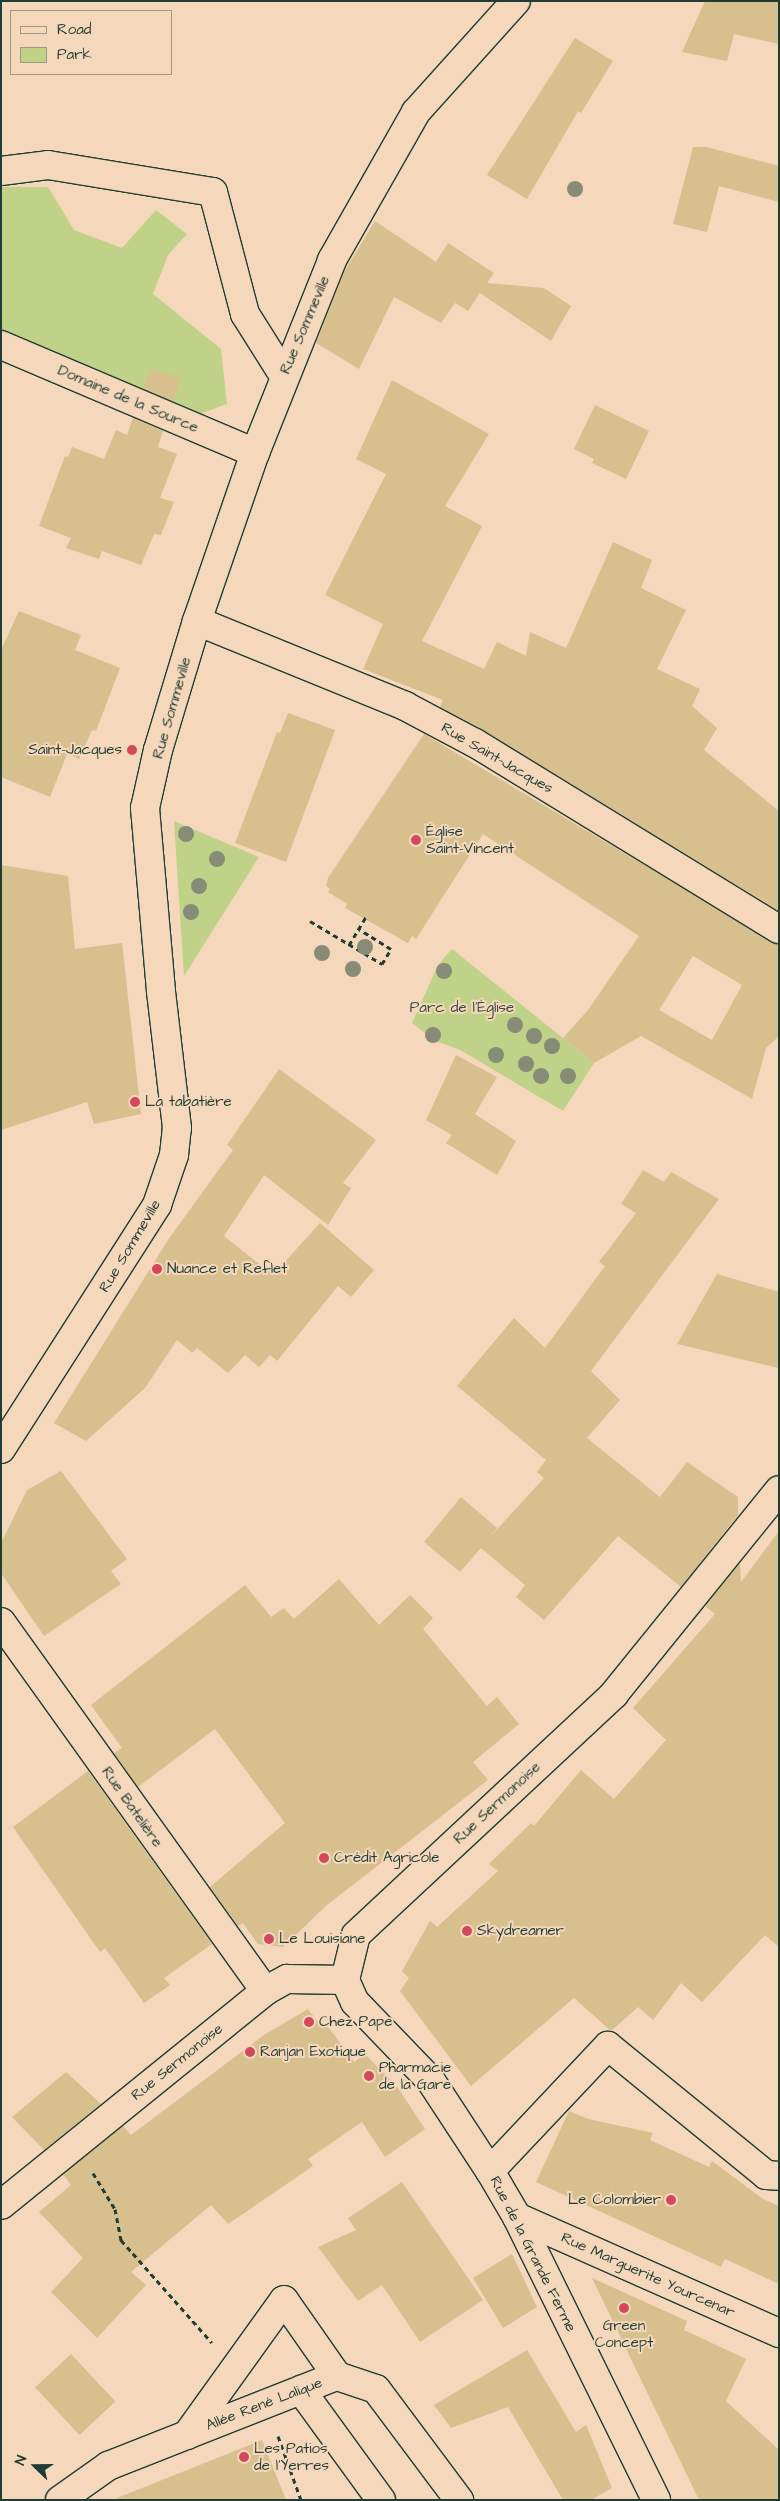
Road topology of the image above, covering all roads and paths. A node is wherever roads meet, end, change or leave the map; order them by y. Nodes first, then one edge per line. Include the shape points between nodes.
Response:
1 (516, 1) edge
2 (1, 171) edge
3 (1, 344) edge
4 (284, 376) junction
5 (255, 453) junction
6 (197, 622) junction
7 (366, 917) dead end
8 (310, 921) dead end
9 (359, 929) junction
10 (779, 929) edge
11 (349, 944) junction
12 (1, 1449) edge
13 (779, 1490) edge
14 (1, 1622) edge
15 (345, 1980) junction
16 (265, 1991) junction
17 (82, 2140) junction
18 (490, 2171) junction
19 (779, 2176) edge
20 (1, 2205) edge
21 (517, 2217) junction
22 (779, 2333) edge
23 (237, 2364) junction
24 (337, 2376) junction
25 (301, 2390) junction
26 (266, 2403) junction
27 (186, 2435) junction
28 (60, 2500) edge
29 (301, 2500) edge
30 (381, 2500) edge
31 (459, 2500) edge
32 (656, 2500) edge

1 - 4 street, Rue Sommeville via 416,112 332,260
2 - 4 street via 48,165 213,192 245,314
3 - 5 street, Domaine de la Source
4 - 5 street, Rue Sommeville
5 - 6 street, Rue Sommeville
6 - 10 street, Rue Saint-Jacques via 405,706 475,743
6 - 12 street, Rue Sommeville via 158,750 145,808 160,991 177,1128 174,1155 157,1206
7 - 9 path
8 - 11 path
9 - 11 path
9 - 11 path via 391,949 382,964
13 - 15 street, Rue Sermonoise via 614,1694 356,1935
14 - 16 street, Rue Batelière
15 - 16 street, Rue Sermonoise via 287,1979
15 - 18 street, Rue de la Grande Ferme via 355,2002 431,2081
16 - 17 street, Rue Sermonoise
17 - 20 street, Rue Sermonoise
17 - 23 path via 88,2164 115,2209 121,2240 202,2335
18 - 19 street via 608,2046 766,2176
18 - 21 street, Rue de la Grande Ferme
21 - 22 street, Rue Marguerite Yourcenar
21 - 32 street, Rue de la Grande Ferme
23 - 24 street via 284,2300
23 - 27 street
24 - 25 street, Allée René Lalique
24 - 31 street, Allée René Lalique via 376,2389
25 - 26 street, Allée René Lalique
25 - 30 street
26 - 27 street, Allée René Lalique
26 - 29 path
27 - 28 street, Allée René Lalique via 108,2466

